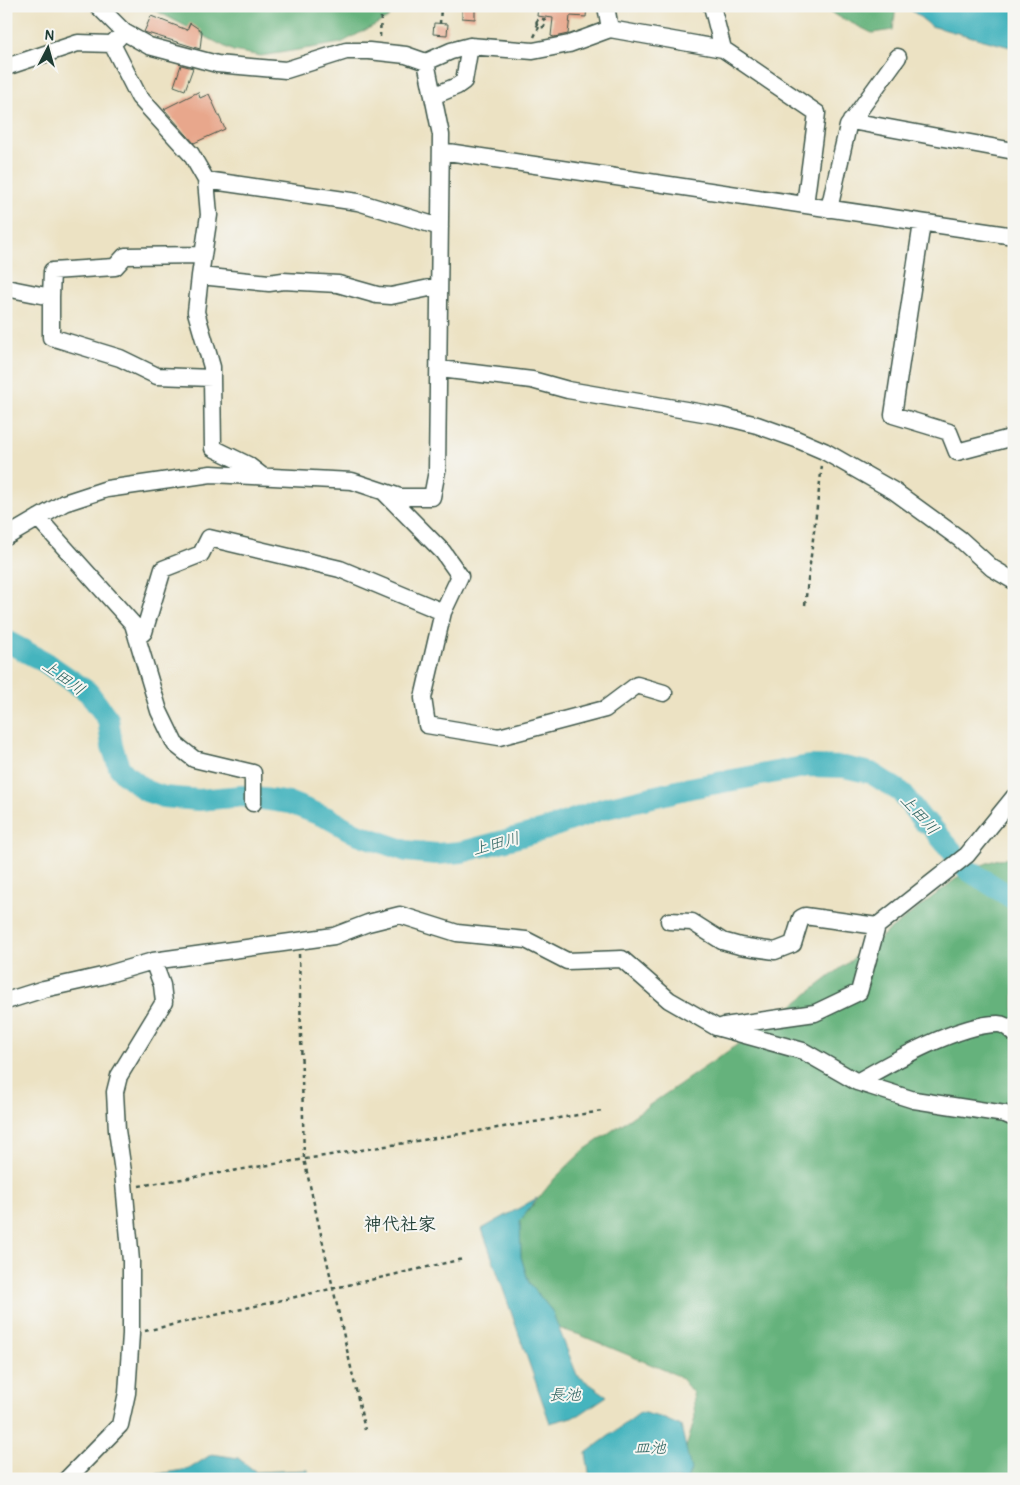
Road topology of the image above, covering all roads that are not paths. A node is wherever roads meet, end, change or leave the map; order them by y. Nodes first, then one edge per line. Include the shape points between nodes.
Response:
1 (98, 6) edge
2 (606, 6) edge
3 (712, 6) edge
4 (610, 29) junction
5 (118, 38) junction
6 (470, 46) junction
7 (723, 49) junction
8 (898, 57) dead end
9 (426, 62) junction
10 (6, 67) edge
11 (433, 96) junction
12 (851, 121) junction
13 (441, 143) junction
14 (1014, 152) edge
15 (206, 180) junction
16 (805, 205) junction
17 (829, 209) junction
18 (922, 223) junction
19 (440, 227) junction
20 (1014, 236) edge
21 (203, 255) junction
22 (200, 276) junction
23 (439, 286) junction
24 (6, 288) edge
25 (51, 297) junction
26 (440, 369) junction
27 (212, 378) junction
28 (1014, 438) edge
29 (261, 475) junction
30 (384, 491) junction
31 (38, 518) junction
32 (6, 537) edge
33 (1013, 585) edge
34 (443, 612) junction
35 (137, 638) junction
36 (664, 693) dead end
37 (1014, 797) edge
38 (253, 803) dead end
39 (669, 921) dead end
40 (877, 926) junction
41 (153, 961) junction
42 (6, 1001) edge
43 (716, 1027) junction
44 (1014, 1033) edge
45 (857, 1082) junction
46 (1014, 1118) edge
47 (67, 1479) edge

1 - 5 street
2 - 4 street
3 - 7 street
4 - 6 street via 569,44 533,51
4 - 7 street
5 - 9 street via 217,64 286,70 346,51 406,55
5 - 10 street via 78,43
5 - 15 street via 139,97 191,154
6 - 9 street
6 - 11 street via 464,81
7 - 16 street via 817,113
8 - 12 street
9 - 11 street
11 - 13 street
12 - 14 street
12 - 17 street
13 - 16 street
13 - 19 street
15 - 19 street via 358,202
15 - 21 street via 209,215
16 - 17 street
17 - 18 street
18 - 20 street
18 - 28 street via 893,415 949,432 957,452
19 - 23 street
21 - 22 street
21 - 25 street via 125,256 114,267 52,271
22 - 23 street via 269,283 338,284 391,296
22 - 27 street via 196,312 212,367
23 - 26 street
24 - 25 street
25 - 27 street via 51,337 120,358 157,376
26 - 30 street via 437,470 432,497 400,497
26 - 33 street via 532,380 568,390 757,425 824,451 902,496 960,539
27 - 29 street via 213,448
29 - 30 street via 352,480
29 - 31 street via 211,474 107,489 64,503
30 - 34 street via 443,552 460,576
31 - 32 street
31 - 35 street via 133,624
34 - 35 street via 340,569 209,538 201,554 164,569 144,632
34 - 36 street via 423,698 427,724 499,737 605,710 637,685
35 - 38 street via 159,712 175,744 194,759 253,773
37 - 40 street via 967,855
39 - 40 street via 692,922 722,941 775,951 793,944 801,918 805,916
40 - 43 street via 859,992 815,1013
41 - 42 street
41 - 43 street via 334,936 400,915 457,933 526,940 567,961 622,959 669,1000
41 - 47 street via 162,984 164,1002 119,1076 115,1092 131,1261 127,1393 120,1426
43 - 45 street via 803,1051
44 - 45 street via 999,1024 970,1030 916,1049
45 - 46 street via 914,1100

